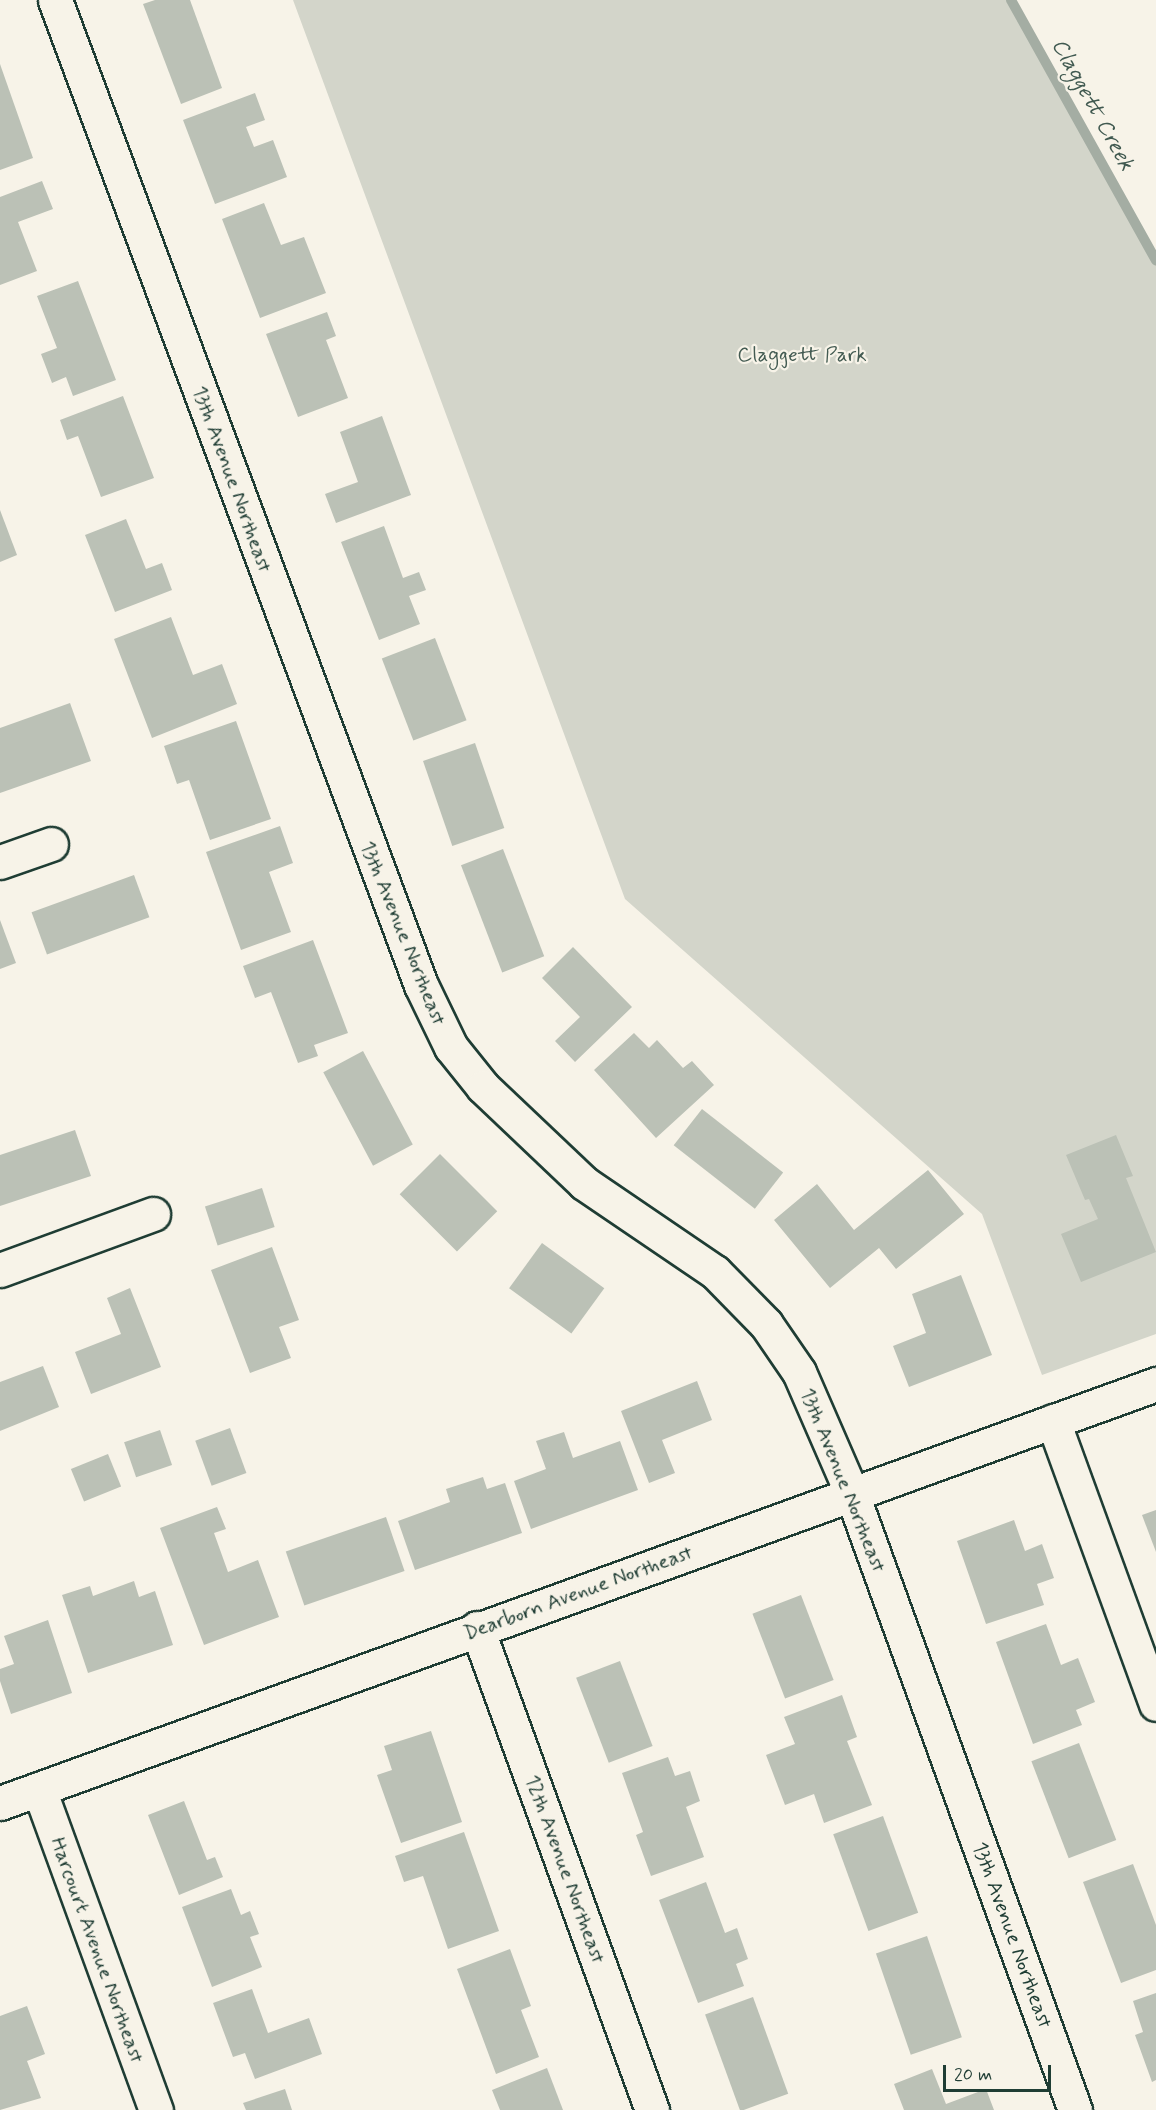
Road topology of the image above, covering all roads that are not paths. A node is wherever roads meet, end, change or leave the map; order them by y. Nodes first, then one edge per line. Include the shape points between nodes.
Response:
1 (55, 0) edge
2 (51, 844) dead end
3 (0, 862) edge
4 (153, 1214) dead end
5 (0, 1270) edge
6 (1156, 1384) edge
7 (1053, 1421) junction
8 (852, 1494) junction
9 (477, 1628) junction
10 (1156, 1704) edge
11 (39, 1789) junction
12 (0, 1803) edge
13 (156, 2110) edge
14 (652, 2110) edge
15 (1075, 2110) edge

1 - 8 street, 13th Avenue Northeast via 375,868 421,985 452,1047 483,1087 585,1183 715,1272 766,1324 799,1372
2 - 3 street
4 - 5 street
6 - 7 street, Dearborn Avenue Northeast
7 - 8 street, Dearborn Avenue Northeast
7 - 10 street
8 - 9 street, Dearborn Avenue Northeast
8 - 15 street, 13th Avenue Northeast
9 - 11 street, Dearborn Avenue Northeast
9 - 14 street, 12th Avenue Northeast
11 - 12 street, Dearborn Avenue Northeast
11 - 13 street, Harcourt Avenue Northeast

